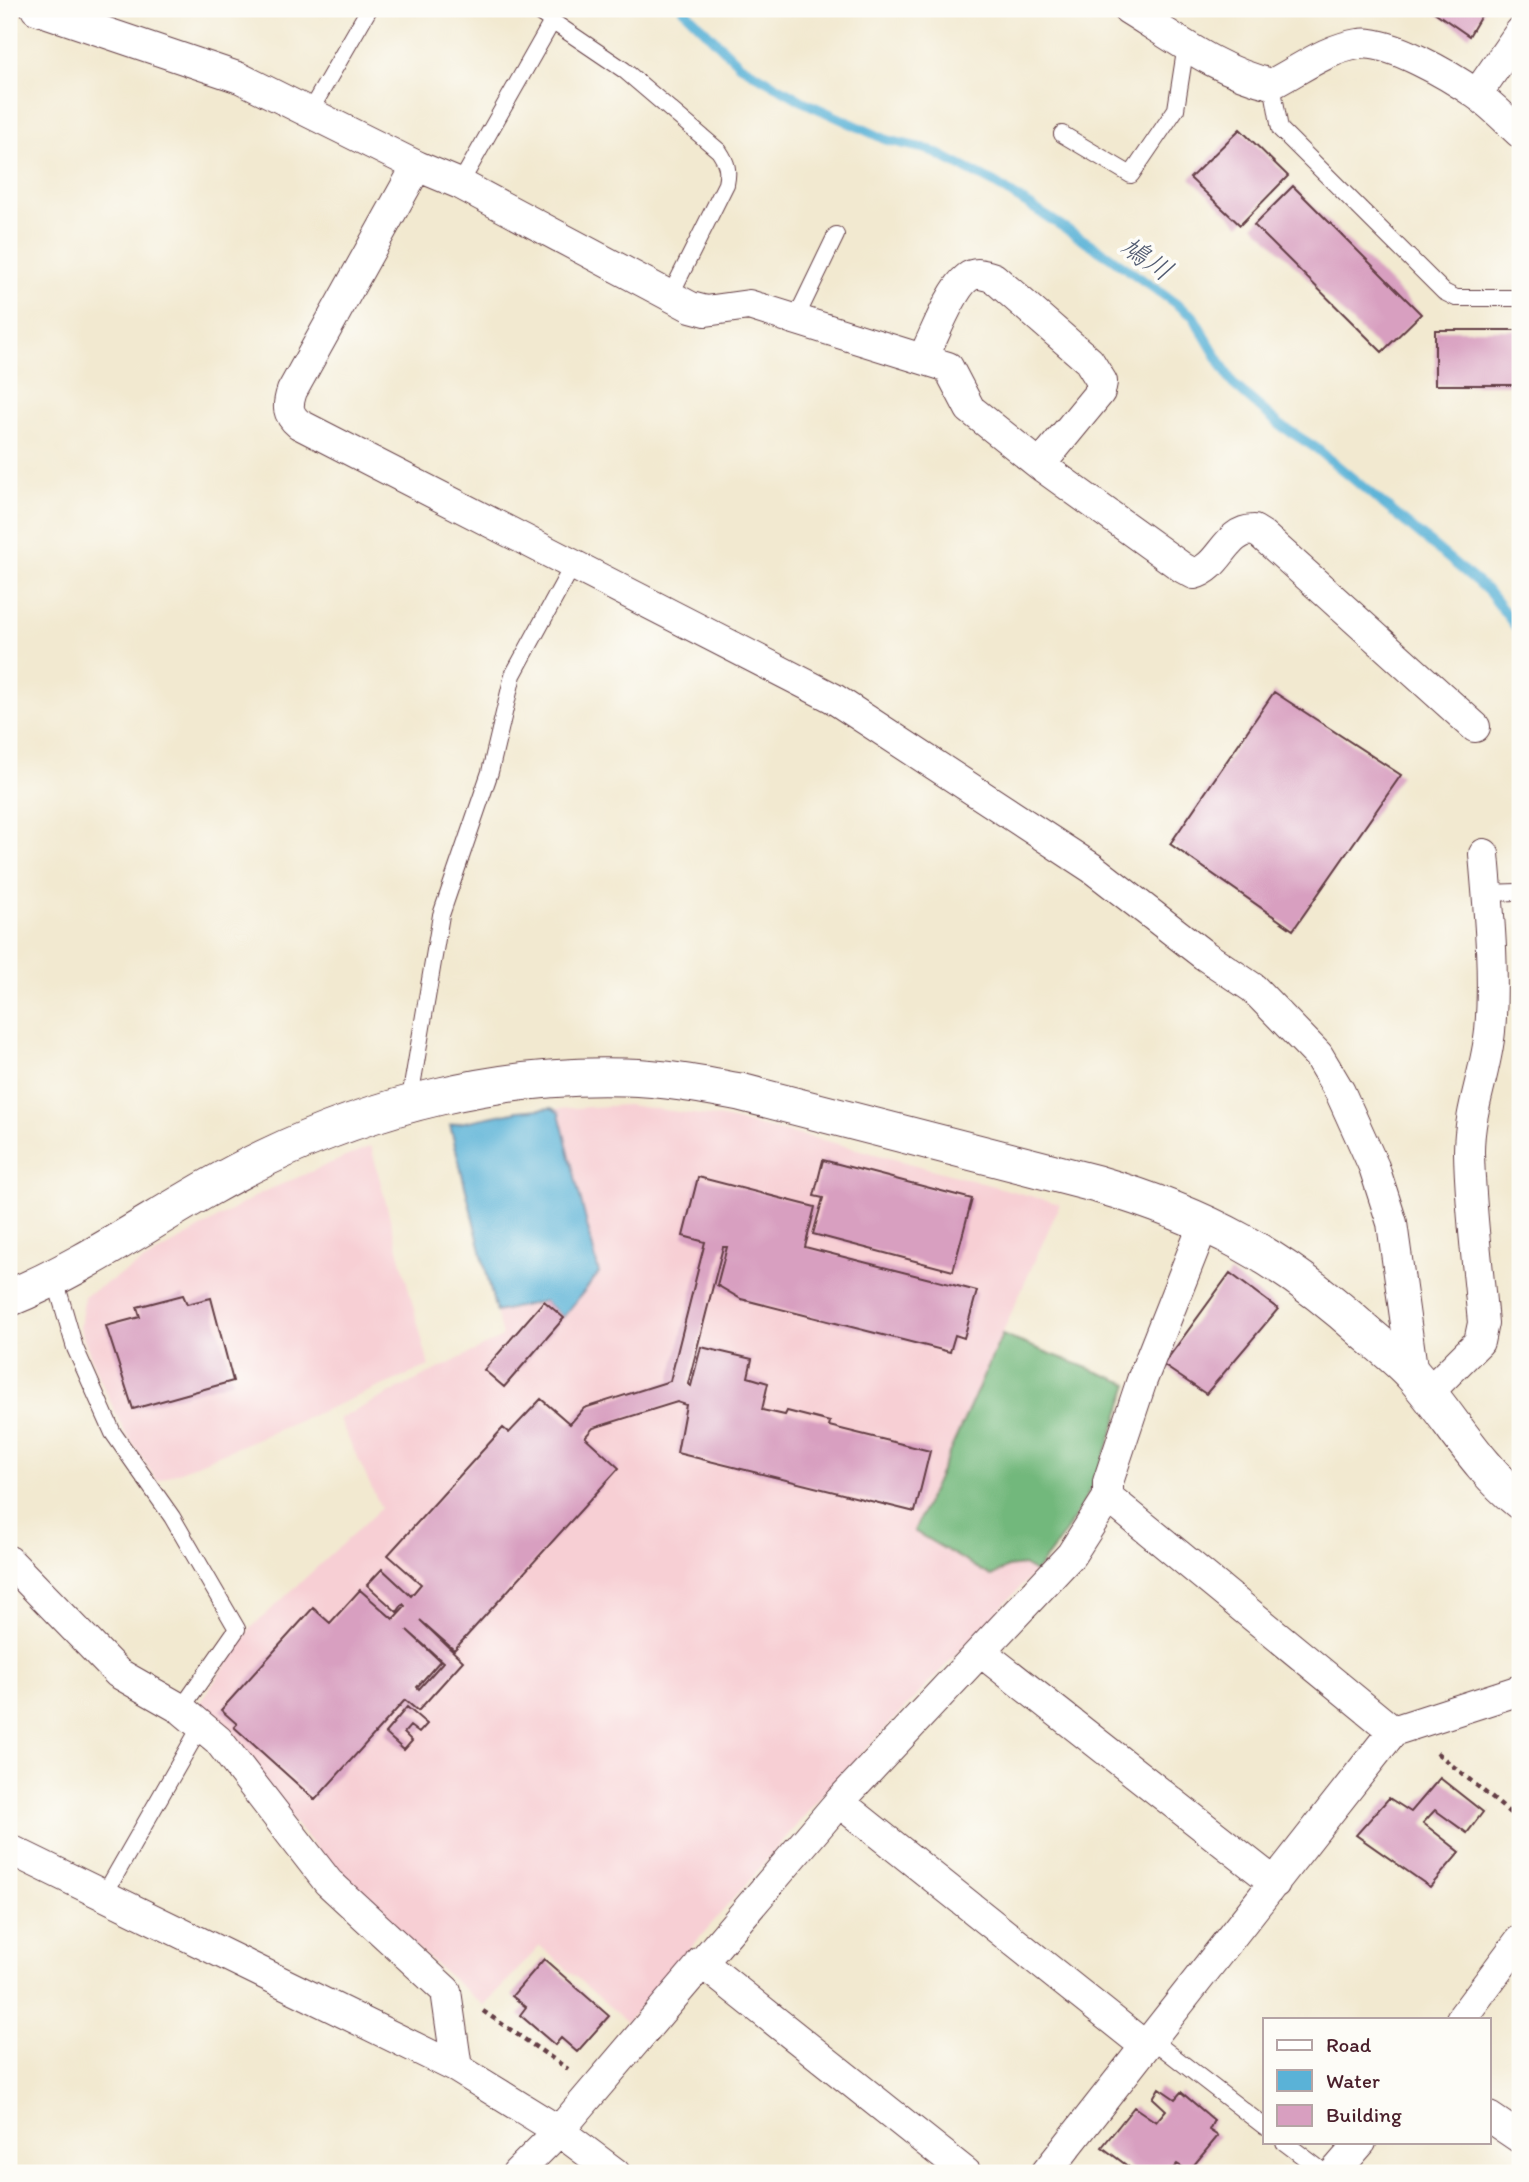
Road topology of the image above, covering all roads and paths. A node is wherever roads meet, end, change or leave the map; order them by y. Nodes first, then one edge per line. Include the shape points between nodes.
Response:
1 (36, 9) edge
2 (369, 9) edge
3 (534, 9) edge
4 (1128, 9) edge
5 (553, 20) junction
6 (1520, 32) edge
7 (1186, 46) junction
8 (1272, 84) junction
9 (1477, 94) junction
10 (310, 111) junction
11 (1520, 133) edge
12 (1062, 134) dead end
13 (417, 166) junction
14 (460, 184) junction
15 (836, 235) dead end
16 (670, 296) junction
17 (1520, 298) edge
18 (796, 318) junction
19 (923, 358) junction
20 (1040, 465) junction
21 (573, 565) junction
22 (1475, 727) dead end
23 (1484, 854) dead end
24 (409, 1104) junction
25 (1205, 1221) junction
26 (55, 1279) junction
27 (9, 1298) edge
28 (1420, 1384) junction
29 (1108, 1497) junction
30 (1520, 1500) edge
31 (9, 1561) edge
32 (981, 1652) junction
33 (1520, 1690) edge
34 (192, 1717) junction
35 (1401, 1729) junction
36 (839, 1802) junction
37 (1520, 1821) edge
38 (9, 1849) edge
39 (1275, 1883) junction
40 (104, 1895) junction
41 (1520, 1940) edge
42 (701, 1962) junction
43 (473, 2004) dead end
44 (1462, 2018) edge
45 (1148, 2042) junction
46 (457, 2068) junction
47 (573, 2077) dead end
48 (1490, 2118) edge
49 (1263, 2126) edge
50 (559, 2131) junction
51 (1520, 2138) edge
52 (1287, 2144) edge
53 (1359, 2144) edge
54 (517, 2173) edge
55 (615, 2173) edge
56 (966, 2173) edge
57 (1046, 2173) edge
58 (1325, 2173) edge
59 (1334, 2173) edge

1 - 10 street via 240,78
2 - 10 lane
3 - 5 lane
4 - 7 street
5 - 14 lane
5 - 16 lane via 624,70 726,162 726,184
6 - 9 street
7 - 8 street
7 - 12 lane via 1177,109 1131,175
8 - 9 street via 1340,48 1361,43 1399,53
8 - 17 lane via 1280,129 1444,292 1456,298
9 - 11 street
10 - 13 street
13 - 14 street
13 - 21 street via 292,391 288,405 292,418
14 - 16 street
15 - 18 lane
16 - 18 street via 706,310 749,305
18 - 19 street
19 - 20 street via 948,367 970,409
19 - 20 street via 959,288 980,273 994,278 1089,361 1102,382 1100,392
20 - 22 street via 1195,574 1205,571 1236,535 1254,530
21 - 24 lane via 513,675 490,772 441,915
21 - 28 street via 833,698 1092,868 1252,988 1292,1026 1318,1055 1340,1092 1374,1167 1392,1223
23 - 28 street via 1502,892 1490,1031 1471,1113 1469,1152 1483,1323 1479,1342
24 - 25 street via 479,1088 575,1078 680,1081 740,1092 1097,1184
24 - 26 street via 341,1125 264,1158
25 - 28 street via 1320,1291
25 - 29 street via 1142,1380 1108,1482
26 - 27 street
26 - 34 lane via 75,1348 113,1433 172,1517 237,1629
28 - 30 street via 1465,1442
29 - 32 street via 1072,1555
29 - 35 street
31 - 34 street via 118,1674
32 - 36 street
32 - 39 street
33 - 35 street
34 - 40 lane
34 - 46 street via 218,1740 328,1882 446,1991
35 - 37 path
35 - 39 street
36 - 42 street
36 - 45 street
38 - 40 street
39 - 45 street
40 - 46 street
41 - 44 street
42 - 50 street
42 - 56 street
43 - 47 path
45 - 49 lane
45 - 57 street
46 - 50 street
48 - 51 street
50 - 54 street
50 - 55 street
52 - 58 lane
53 - 59 street

